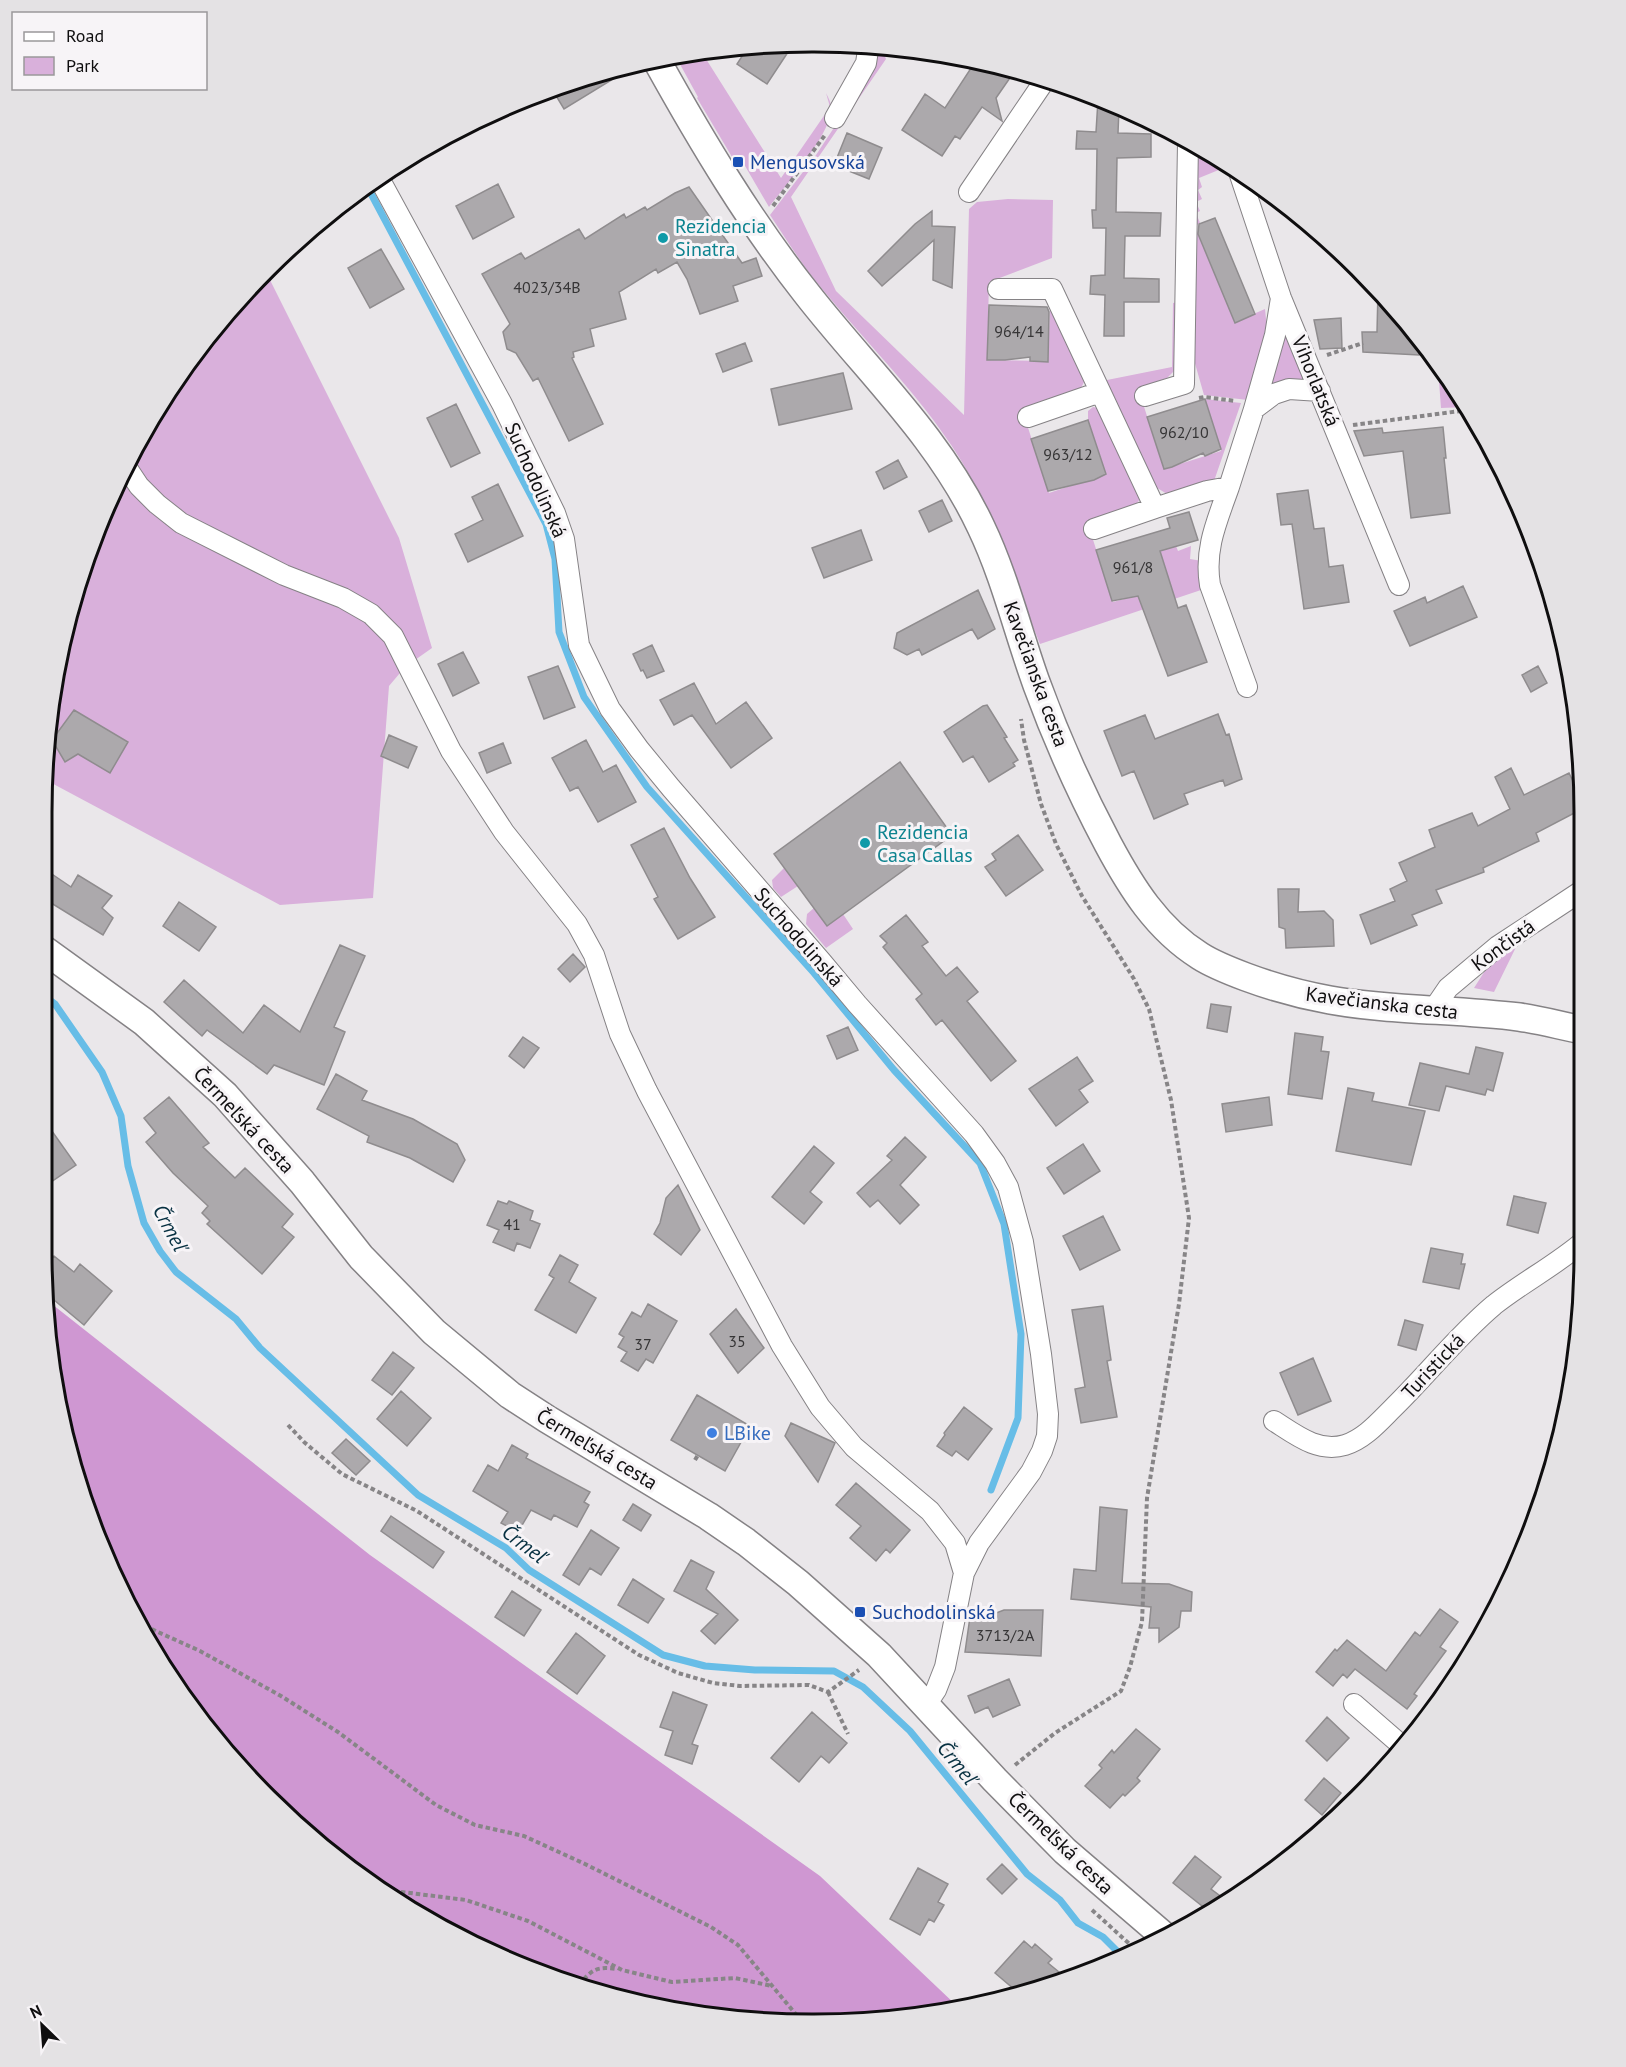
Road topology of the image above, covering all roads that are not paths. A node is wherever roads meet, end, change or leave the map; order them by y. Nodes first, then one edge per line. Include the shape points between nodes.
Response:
1 (867, 54) edge
2 (661, 68) edge
3 (1040, 88) edge
4 (836, 118) dead end
5 (1188, 151) edge
6 (383, 186) edge
7 (1244, 187) edge
8 (969, 192) dead end
9 (998, 290) dead end
10 (1281, 298) junction
11 (1320, 391) junction
12 (1100, 392) junction
13 (1145, 396) dead end
14 (1248, 406) junction
15 (1028, 417) dead end
16 (132, 475) edge
17 (1229, 488) junction
18 (1155, 508) junction
19 (1094, 529) dead end
20 (1399, 585) dead end
21 (1247, 687) dead end
22 (1574, 896) edge
23 (52, 956) edge
24 (1433, 1010) junction
25 (1574, 1028) edge
26 (1574, 1249) edge
27 (1274, 1421) dead end
28 (963, 1573) junction
29 (926, 1704) junction
30 (1354, 1704) dead end
31 (1396, 1741) edge
32 (1158, 1931) edge

1 - 4 street
2 - 24 main road, Kavečianska cesta via 779,258 931,442 959,483 982,529 1036,683 1084,796 1138,896 1175,938 1223,968 1331,1000
3 - 8 street
5 - 13 street via 1184,384
6 - 28 street, Suchodolinská via 502,404 555,513 564,539 579,645 610,709 693,814 974,1134 1008,1187 1023,1242 1049,1425 1031,1472 979,1543
7 - 10 street, Vihorlatská
9 - 12 street via 1052,290
10 - 11 street, Vihorlatská
10 - 14 street via 1275,335
11 - 14 street via 1289,389
11 - 20 street, Vihorlatská
12 - 15 street
12 - 18 street
14 - 17 street
16 - 28 street via 157,504 181,523 284,575 343,598 371,614 393,636 451,751 504,832 576,924 594,955 620,1034 647,1091 789,1357 820,1407 854,1448 930,1511 955,1543
17 - 18 street
17 - 21 street via 1210,545 1208,574
18 - 19 street
22 - 24 street, Končistá via 1498,946 1448,988
23 - 29 main road, Čermeľská cesta via 144,1022 212,1082 403,1303 469,1363 537,1413 746,1542 867,1644
24 - 25 main road, Kavečianska cesta via 1522,1017
26 - 27 street, Turistická via 1470,1326 1397,1405 1358,1439 1334,1447 1322,1446
28 - 29 street, Suchodolinská via 945,1667
29 - 32 main road, Čermeľská cesta via 1065,1851
30 - 31 street

